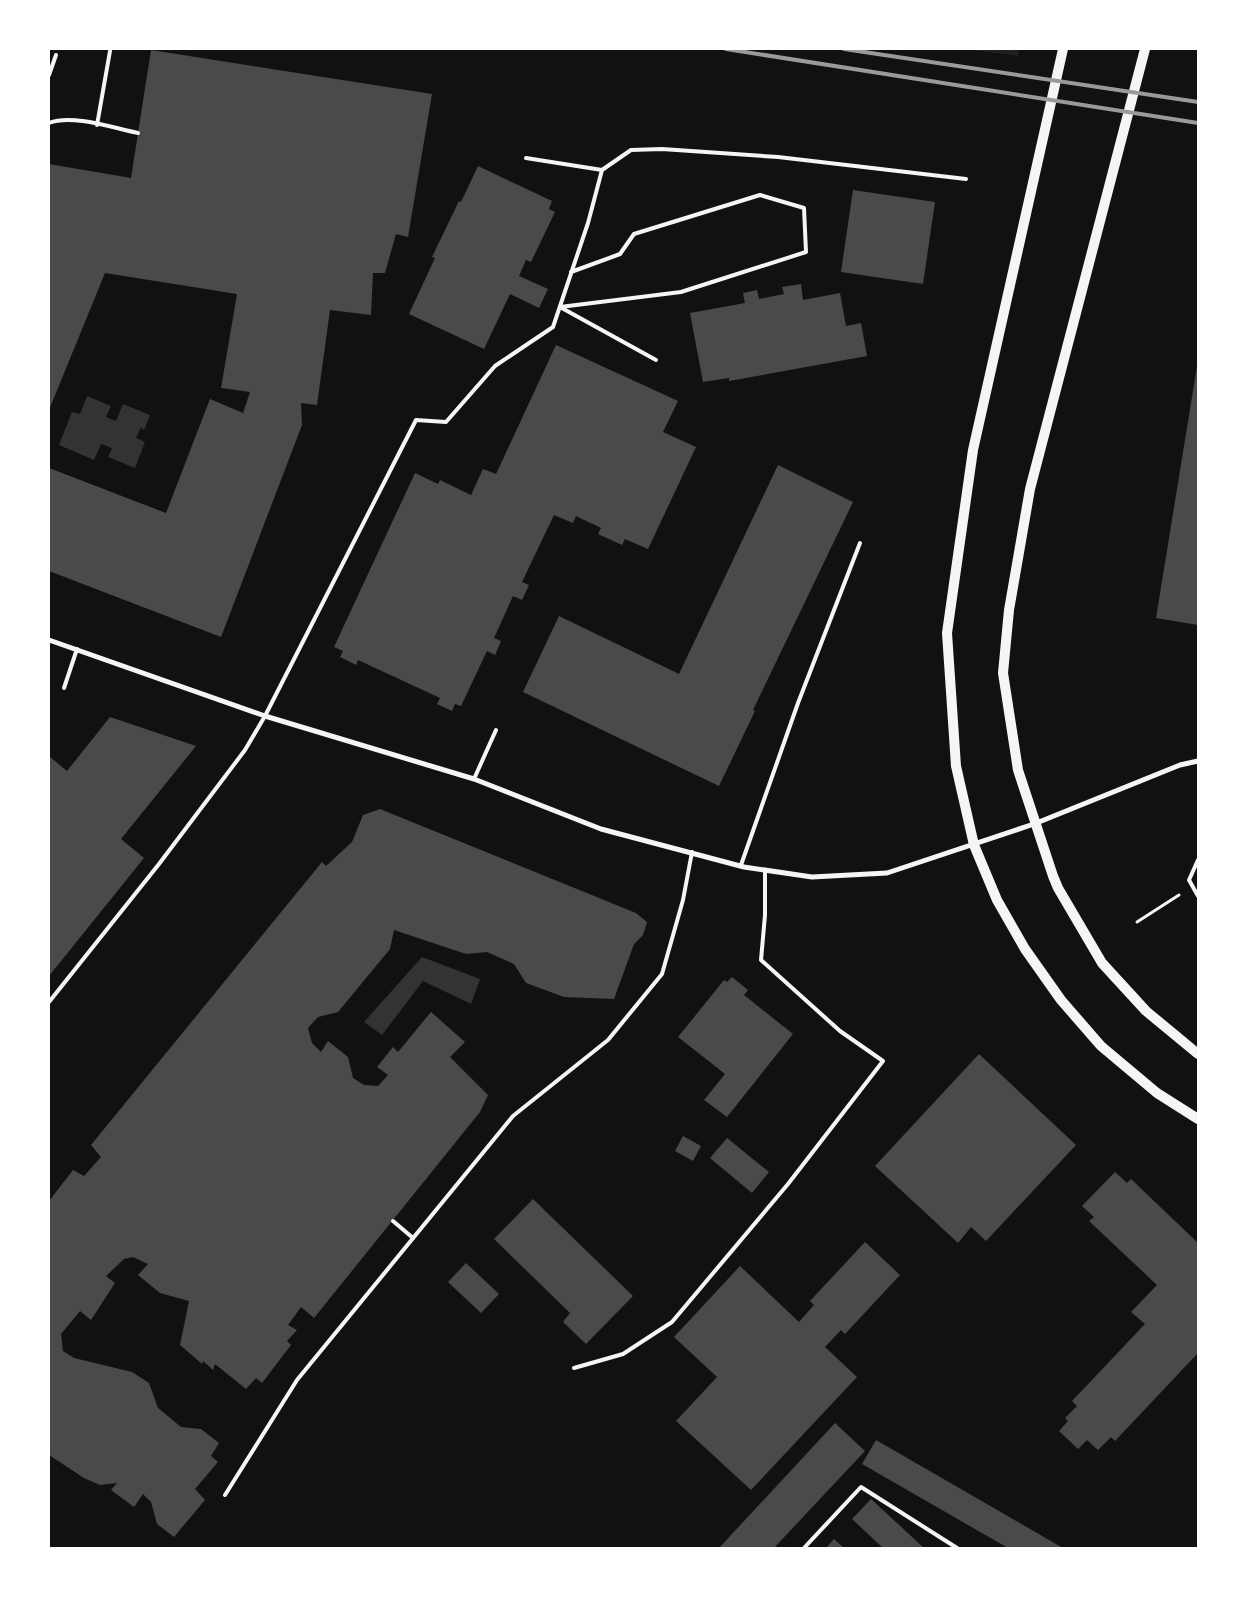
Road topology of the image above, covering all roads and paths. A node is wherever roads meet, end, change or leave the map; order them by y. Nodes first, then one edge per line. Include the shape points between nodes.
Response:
1 (1064, 49) edge
2 (1144, 49) edge
3 (110, 51) dead end
4 (56, 55) dead end
5 (49, 75) edge
6 (49, 123) edge
7 (97, 125) junction
8 (138, 133) dead end
9 (526, 158) dead end
10 (602, 170) junction
11 (966, 179) dead end
12 (571, 272) junction
13 (560, 307) junction
14 (656, 360) dead end
15 (860, 543) dead end
16 (49, 640) edge
17 (78, 649) junction
18 (64, 688) dead end
19 (265, 716) junction
20 (496, 730) dead end
21 (1198, 761) edge
22 (474, 779) junction
23 (1034, 824) junction
24 (974, 845) junction
25 (692, 852) junction
26 (1198, 860) edge
27 (740, 865) junction
28 (765, 871) junction
29 (1195, 890) junction
30 (1198, 896) edge
31 (1137, 922) dead end
32 (49, 1002) edge
33 (1198, 1054) edge
34 (1198, 1119) edge
35 (393, 1221) dead end
36 (413, 1238) junction
37 (574, 1368) dead end
38 (226, 1495) dead end
39 (804, 1548) edge
40 (957, 1548) edge

1 - 24 main road via 973,450 947,633 956,766
2 - 23 main road via 1030,489 1009,610 1003,673 1020,783
3 - 7 lane
4 - 5 lane
6 - 7 lane via 76,121
7 - 8 lane
9 - 10 lane
10 - 11 lane via 631,150 662,149 778,157
10 - 12 lane
12 - 13 lane
12 - 13 lane via 620,254 634,234 760,196 804,208 806,252 681,292
13 - 14 lane
13 - 19 lane via 553,327 495,366 446,422 416,420
15 - 27 lane via 798,702
16 - 17 street
17 - 18 lane
17 - 19 street
19 - 22 street
19 - 32 lane via 245,750 159,864
20 - 22 lane
21 - 23 street via 1180,765
22 - 25 street via 601,829
23 - 24 street
23 - 33 main road via 1058,888 1102,963 1146,1011
24 - 28 street via 888,873 812,876
24 - 34 main road via 997,900 1025,949 1061,1000 1101,1046 1157,1094
25 - 27 street
25 - 36 lane via 683,900 662,974 608,1040 514,1116
26 - 29 lane via 1189,880
27 - 28 street
28 - 37 lane via 761,960 840,1031 883,1062 788,1184 672,1322 623,1354
29 - 30 lane
29 - 31 path via 1175,896
35 - 36 lane
36 - 38 lane via 297,1380
39 - 40 lane via 860,1487

